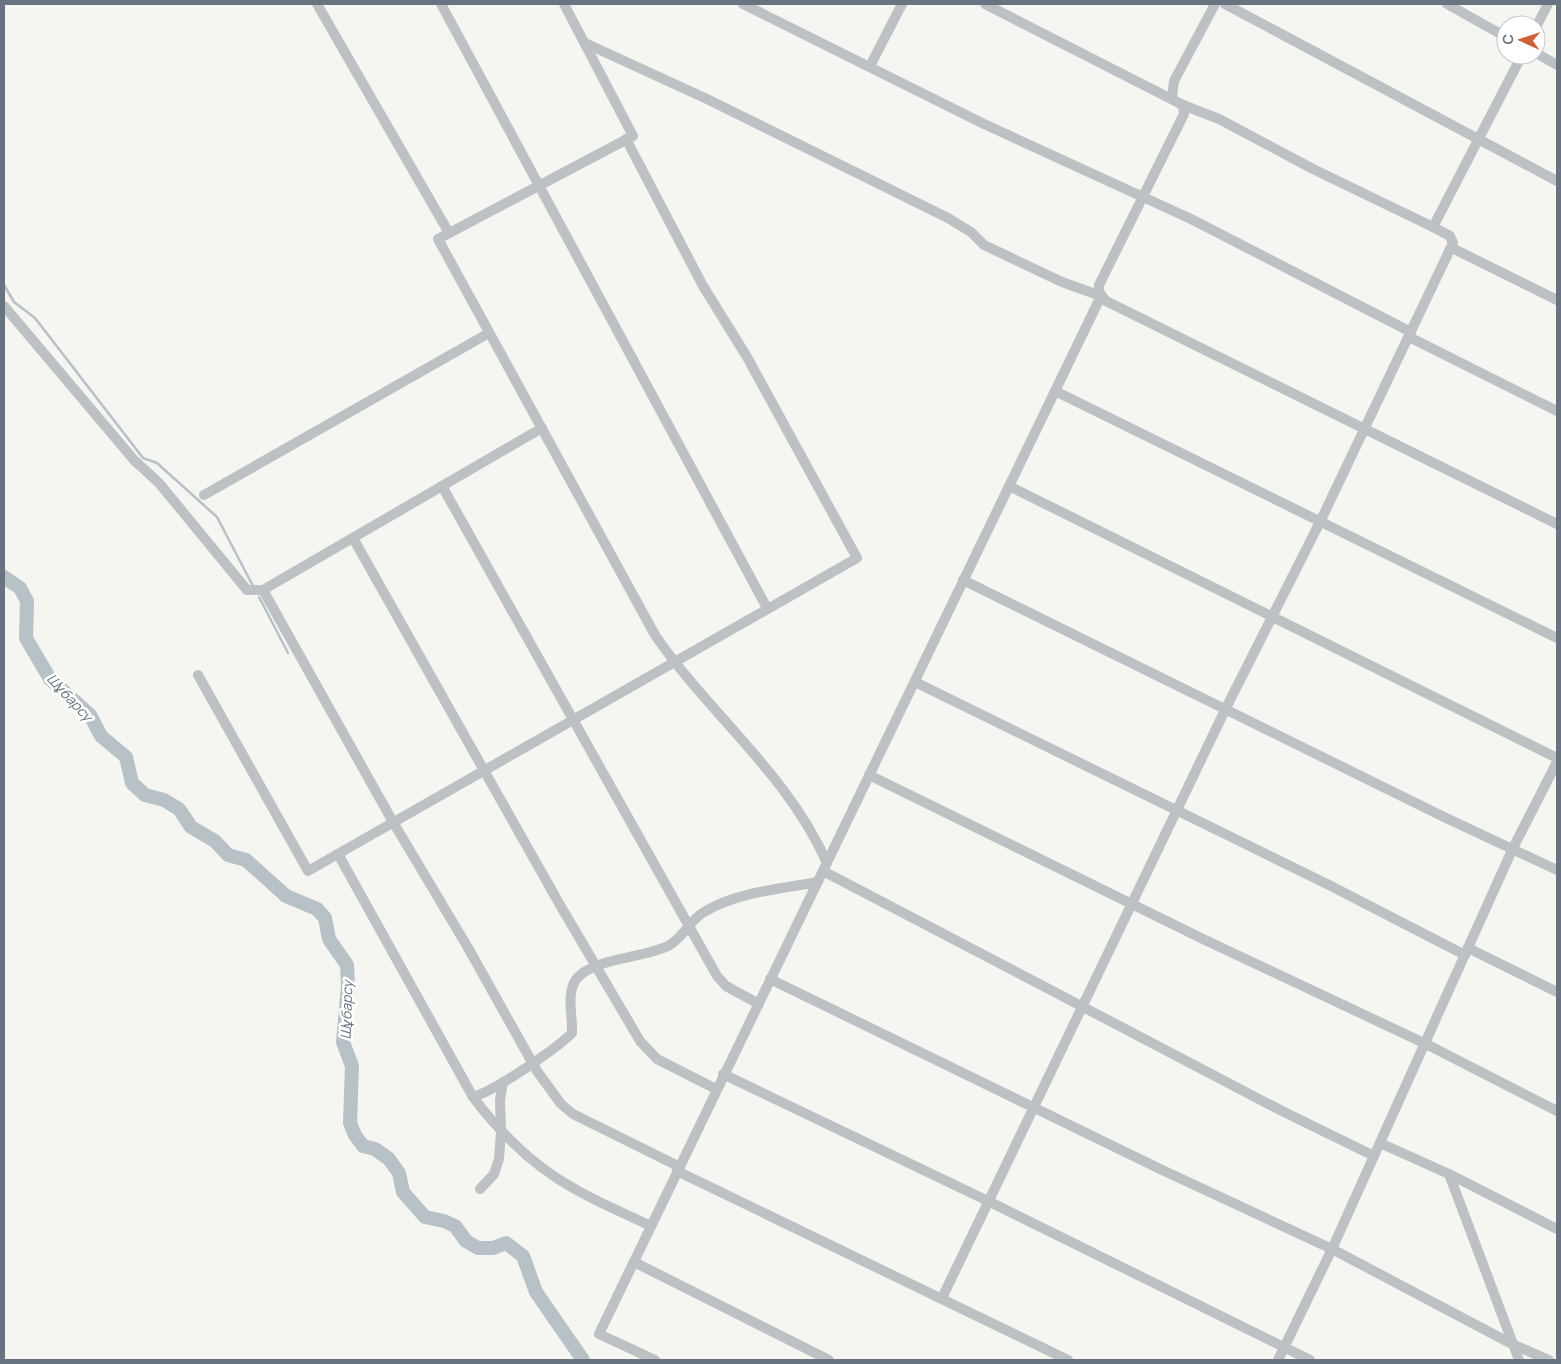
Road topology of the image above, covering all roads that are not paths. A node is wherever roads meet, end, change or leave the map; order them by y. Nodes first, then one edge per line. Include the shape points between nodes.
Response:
1 (318, 4) edge
2 (441, 4) edge
3 (564, 4) edge
4 (743, 4) edge
5 (902, 4) edge
6 (985, 4) edge
7 (1215, 4) edge
8 (1225, 4) edge
9 (1447, 4) edge
10 (1496, 31) edge
11 (585, 43) junction
12 (1517, 65) edge
13 (870, 66) junction
14 (1172, 97) junction
15 (1184, 105) junction
16 (626, 139) junction
17 (1478, 139) junction
18 (1557, 181) edge
19 (538, 186) junction
20 (1142, 197) junction
21 (1433, 227) junction
22 (449, 233) junction
23 (1452, 248) junction
24 (1101, 296) junction
25 (1557, 300) edge
26 (4, 306) edge
27 (489, 333) junction
28 (1410, 335) junction
29 (1055, 391) junction
30 (1557, 411) edge
31 (542, 428) junction
32 (1364, 430) junction
33 (442, 486) junction
34 (1009, 486) junction
35 (204, 495) dead end
36 (1320, 522) junction
37 (1557, 524) edge
38 (353, 538) junction
39 (964, 580) junction
40 (263, 590) junction
41 (767, 608) junction
42 (1273, 616) junction
43 (1557, 638) edge
44 (673, 662) junction
45 (198, 675) dead end
46 (914, 682) junction
47 (1226, 708) junction
48 (574, 720) junction
49 (1557, 760) edge
50 (484, 770) junction
51 (869, 775) junction
52 (1177, 810) junction
53 (393, 822) junction
54 (1514, 848) junction
55 (338, 854) junction
56 (825, 867) junction
57 (1557, 870) edge
58 (818, 882) junction
59 (1133, 904) junction
60 (689, 927) junction
61 (1466, 952) junction
62 (596, 967) junction
63 (770, 979) junction
64 (1557, 992) edge
65 (759, 1004) junction
66 (1083, 1007) junction
67 (1426, 1044) junction
68 (532, 1062) junction
69 (724, 1074) junction
70 (503, 1082) junction
71 (716, 1089) junction
72 (473, 1097) junction
73 (1034, 1108) junction
74 (1557, 1111) edge
75 (501, 1132) junction
76 (1380, 1143) junction
77 (1374, 1156) junction
78 (679, 1169) junction
79 (1449, 1174) junction
80 (480, 1189) dead end
81 (988, 1201) junction
82 (651, 1226) junction
83 (1557, 1229) edge
84 (1332, 1249) junction
85 (634, 1262) junction
86 (942, 1298) junction
87 (1512, 1344) junction
88 (1285, 1346) junction
89 (655, 1360) edge
90 (829, 1360) edge
91 (1068, 1360) edge
92 (1278, 1360) edge
93 (1310, 1360) edge
94 (1519, 1360) edge
95 (1549, 1360) edge

1 - 22 street
2 - 19 street
3 - 11 street
4 - 13 street
5 - 13 street
6 - 14 street
7 - 14 street via 1174,81
8 - 17 street
9 - 10 street
11 - 16 street via 633,136
11 - 24 street via 707,99 948,218 971,232 984,245 1062,282
12 - 17 street
13 - 20 street via 984,124
14 - 15 street
15 - 20 street via 1184,114
15 - 21 street via 1220,119 1313,169
16 - 19 street
16 - 41 street via 704,286 747,357 857,558
17 - 18 street
17 - 21 street
19 - 22 street
19 - 41 street
20 - 24 street via 1099,285
20 - 28 street via 1191,219
21 - 23 street via 1452,239
22 - 27 street via 438,239
23 - 25 street
23 - 28 street
24 - 29 street
24 - 32 street
26 - 40 street via 134,460 159,482 247,590
27 - 31 street
27 - 35 street
28 - 30 street
28 - 32 street
29 - 34 street
29 - 36 street
31 - 33 street
31 - 44 street via 655,635
32 - 36 street
32 - 37 street
33 - 38 street
33 - 48 street
34 - 39 street
34 - 42 street
36 - 42 street
36 - 43 street
38 - 40 street
38 - 50 street
39 - 46 street
39 - 47 street
40 - 53 street
41 - 44 street
42 - 47 street
42 - 49 street
44 - 48 street
44 - 56 street via 766,766 816,838
45 - 55 street via 308,871
46 - 51 street
46 - 52 street
47 - 52 street
47 - 54 street via 1452,821
48 - 50 street
48 - 60 street
49 - 54 street
50 - 53 street
50 - 62 street
51 - 56 street
51 - 59 street
52 - 59 street
52 - 61 street
53 - 55 street
53 - 68 street
54 - 57 street
54 - 61 street
55 - 72 street
56 - 58 street
56 - 66 street
58 - 60 street via 746,896 717,906 702,913
58 - 63 street
59 - 66 street
59 - 67 street
60 - 62 street via 668,946
60 - 65 street via 726,986
61 - 64 street
61 - 67 street
62 - 68 street via 578,977 571,988 572,1033
62 - 71 street via 649,1053
63 - 65 street
63 - 73 street
65 - 69 street
66 - 73 street
66 - 77 street
67 - 74 street
67 - 76 street
68 - 70 street
68 - 78 street via 561,1104 573,1114
69 - 71 street
69 - 81 street
70 - 72 street via 485,1094
70 - 75 street
71 - 78 street
72 - 75 street
73 - 81 street
73 - 84 street
75 - 80 street via 494,1174
75 - 82 street via 531,1160 574,1189
76 - 77 street
76 - 79 street
77 - 84 street
78 - 82 street
78 - 86 street
79 - 83 street
79 - 87 street
81 - 86 street
81 - 88 street
82 - 85 street
84 - 87 street
84 - 88 street
85 - 89 street via 599,1334
85 - 90 street
86 - 91 street
87 - 94 street
87 - 95 street
88 - 92 street
88 - 93 street

